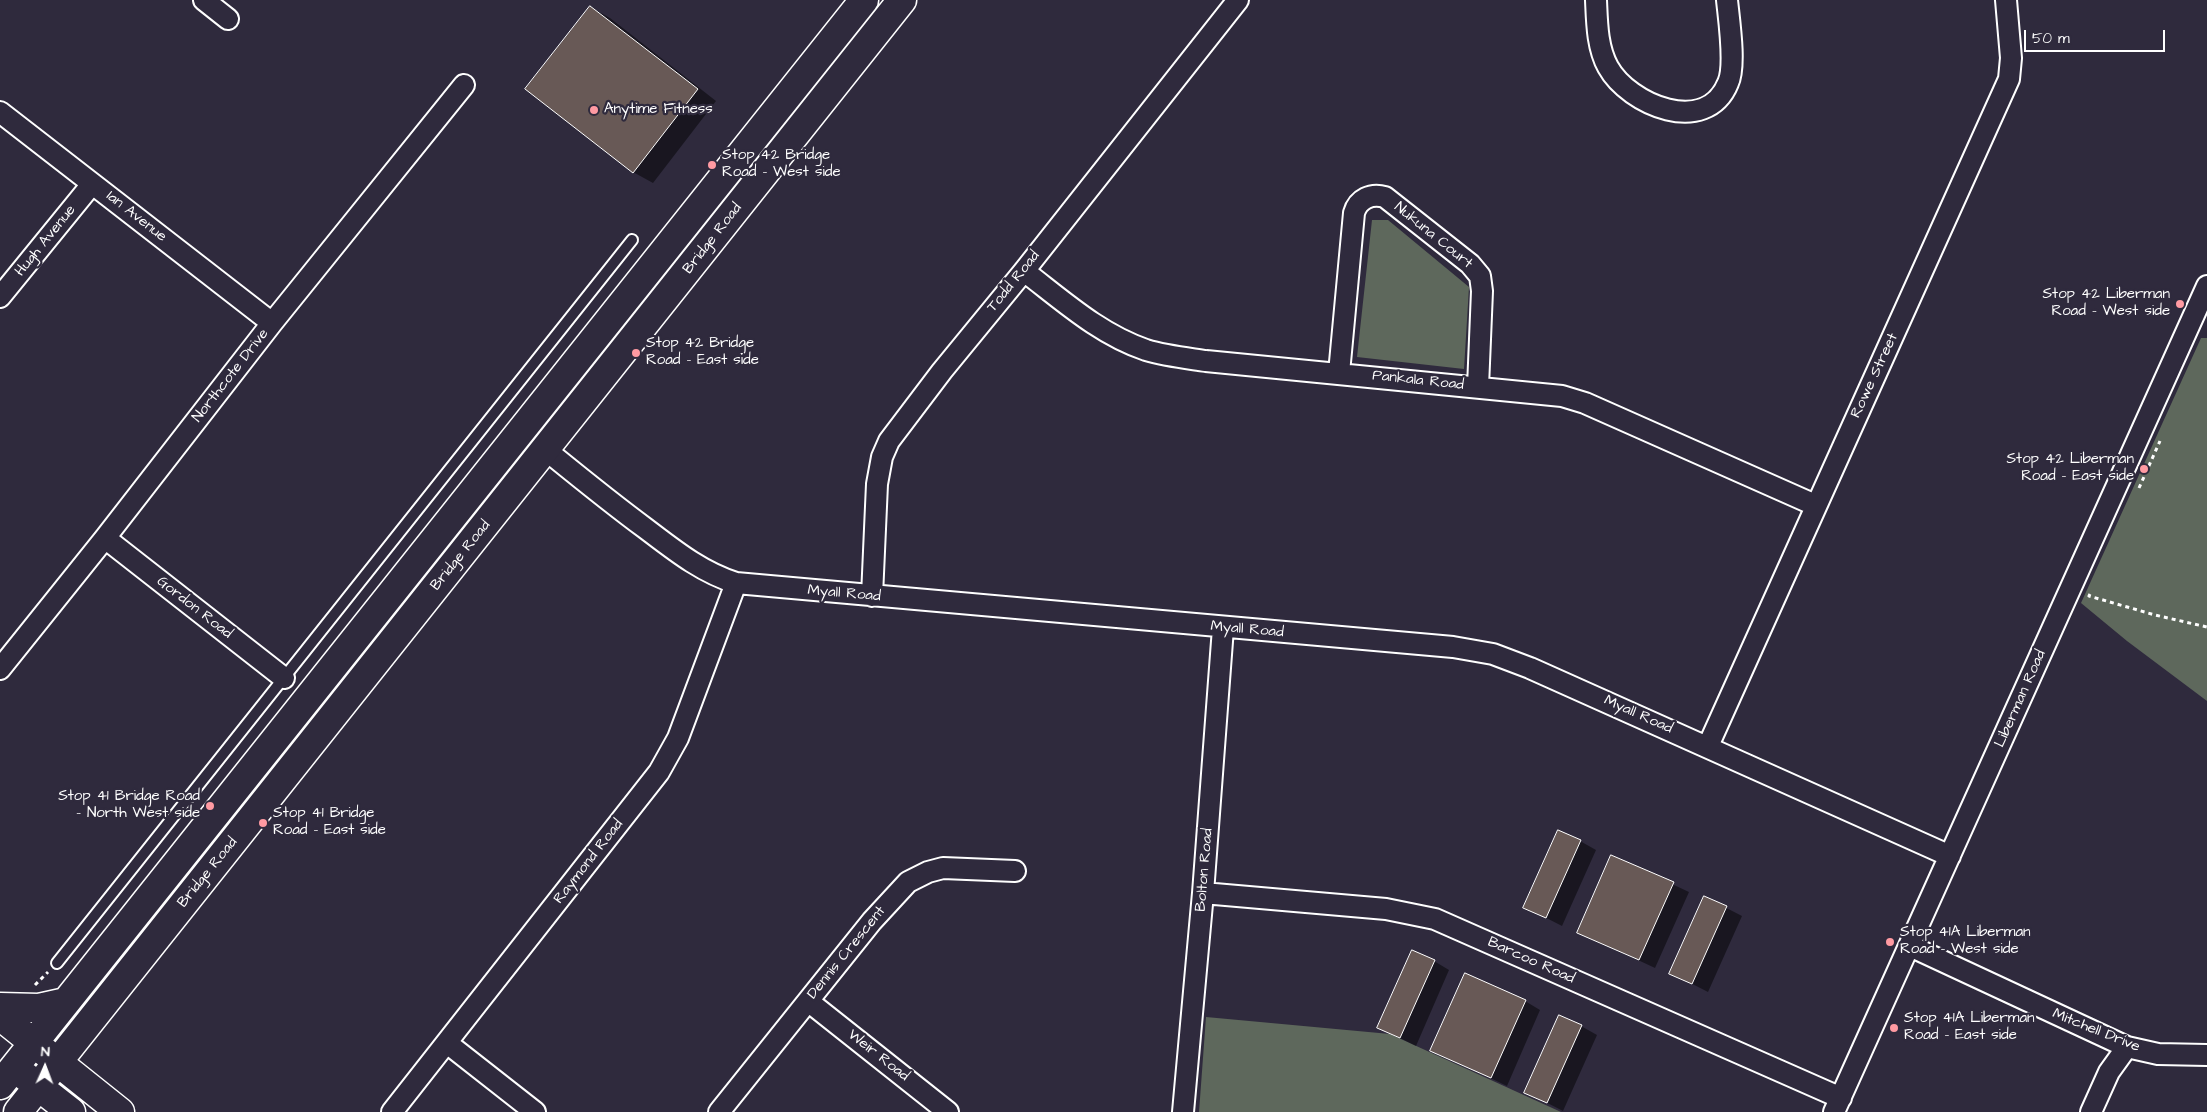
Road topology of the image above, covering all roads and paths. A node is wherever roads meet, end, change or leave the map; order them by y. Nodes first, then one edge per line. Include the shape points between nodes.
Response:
1 (204, 0) edge
2 (864, 0) edge
3 (902, 0) edge
4 (1238, 0) edge
5 (1596, 0) edge
6 (1727, 0) edge
7 (2006, 0) edge
8 (228, 19) dead end
9 (464, 85) dead end
10 (0, 112) edge
11 (92, 184) junction
12 (632, 240) dead end
13 (1024, 270) junction
14 (2207, 286) edge
15 (0, 298) edge
16 (272, 323) junction
17 (1339, 373) junction
18 (1478, 387) junction
19 (521, 431) junction
20 (2163, 435) dead end
21 (546, 450) junction
22 (2135, 497) dead end
23 (1815, 505) junction
24 (105, 538) junction
25 (736, 583) junction
26 (2093, 587) dead end
27 (872, 596) junction
28 (2207, 627) edge
29 (1223, 628) junction
30 (0, 669) edge
31 (284, 678) junction
32 (1708, 746) junction
33 (1950, 856) junction
34 (1015, 870) dead end
35 (1203, 893) junction
36 (1910, 946) junction
37 (57, 963) joint
38 (34, 987) dead end
39 (808, 1001) junction
40 (66, 1002) junction
41 (0, 1007) edge
42 (0, 1016) edge
43 (34, 1042) junction
44 (447, 1043) junction
45 (2127, 1047) junction
46 (2207, 1055) edge
47 (58, 1062) junction
48 (5, 1069) edge
49 (39, 1086) junction
50 (1838, 1105) edge
51 (18, 1112) edge
52 (71, 1112) edge
53 (120, 1112) edge
54 (392, 1112) edge
55 (535, 1112) edge
56 (719, 1112) edge
57 (948, 1112) edge
58 (1183, 1112) edge
59 (2091, 1112) edge

1 - 8 street
2 - 19 main road, Bridge Road
3 - 21 main road, Bridge Road
4 - 13 street, Todd Road
5 - 6 street via 1601,50 1616,78 1651,103 1689,113 1712,104 1729,82
7 - 23 street, Rowe Street via 2009,79
9 - 16 street, Northcote Drive
10 - 11 street, Ian Avenue
11 - 15 street, Hugh Avenue
11 - 16 street, Ian Avenue
12 - 31 lane
13 - 17 street, Pankala Road via 1094,324 1144,349 1206,361
13 - 27 street, Todd Road via 937,377 885,448 879,468
14 - 33 street, Liberman Road
16 - 24 street, Northcote Drive
17 - 18 street, Pankala Road
17 - 18 street, Nukuna Court via 1354,213 1359,202 1378,195 1434,235 1480,276
18 - 23 street, Pankala Road via 1575,400
19 - 21 main road
19 - 40 main road, Bridge Road
20 - 22 path
21 - 25 street, Myall Road via 689,560 715,576
21 - 47 main road, Bridge Road
23 - 32 street, Rowe Street
24 - 30 street, Northcote Drive
24 - 31 street, Gordon Road
25 - 27 street, Myall Road
25 - 44 street, Raymond Road via 688,715 669,756
26 - 28 path via 2089,596 2155,616
27 - 29 street, Myall Road
29 - 32 street, Myall Road via 1482,651 1530,668
29 - 35 street, Bolton Road
31 - 37 lane
32 - 33 street, Myall Road
33 - 36 street, Liberman Road
34 - 39 street, Dennis Crescent via 943,868 918,876 899,890
35 - 50 street, Barcoo Road via 1386,909 1434,919
35 - 58 street, Bolton Road
36 - 45 street, Mitchell Drive
36 - 50 street, Liberman Road
37 - 38 path
39 - 56 street, Dennis Crescent
39 - 57 street, Weir Road
40 - 41 main road via 39,1008
40 - 43 main road, Bridge Road
42 - 43 main road
43 - 47 main road
43 - 48 main road, Bridge Road
44 - 54 street, Raymond Road
44 - 55 street
45 - 46 street, Mitchell Drive via 2158,1054
45 - 59 street via 2109,1072
47 - 49 main road, Bridge Road
47 - 53 main road
48 - 49 main road
49 - 51 main road, Bridge Road
49 - 52 main road

